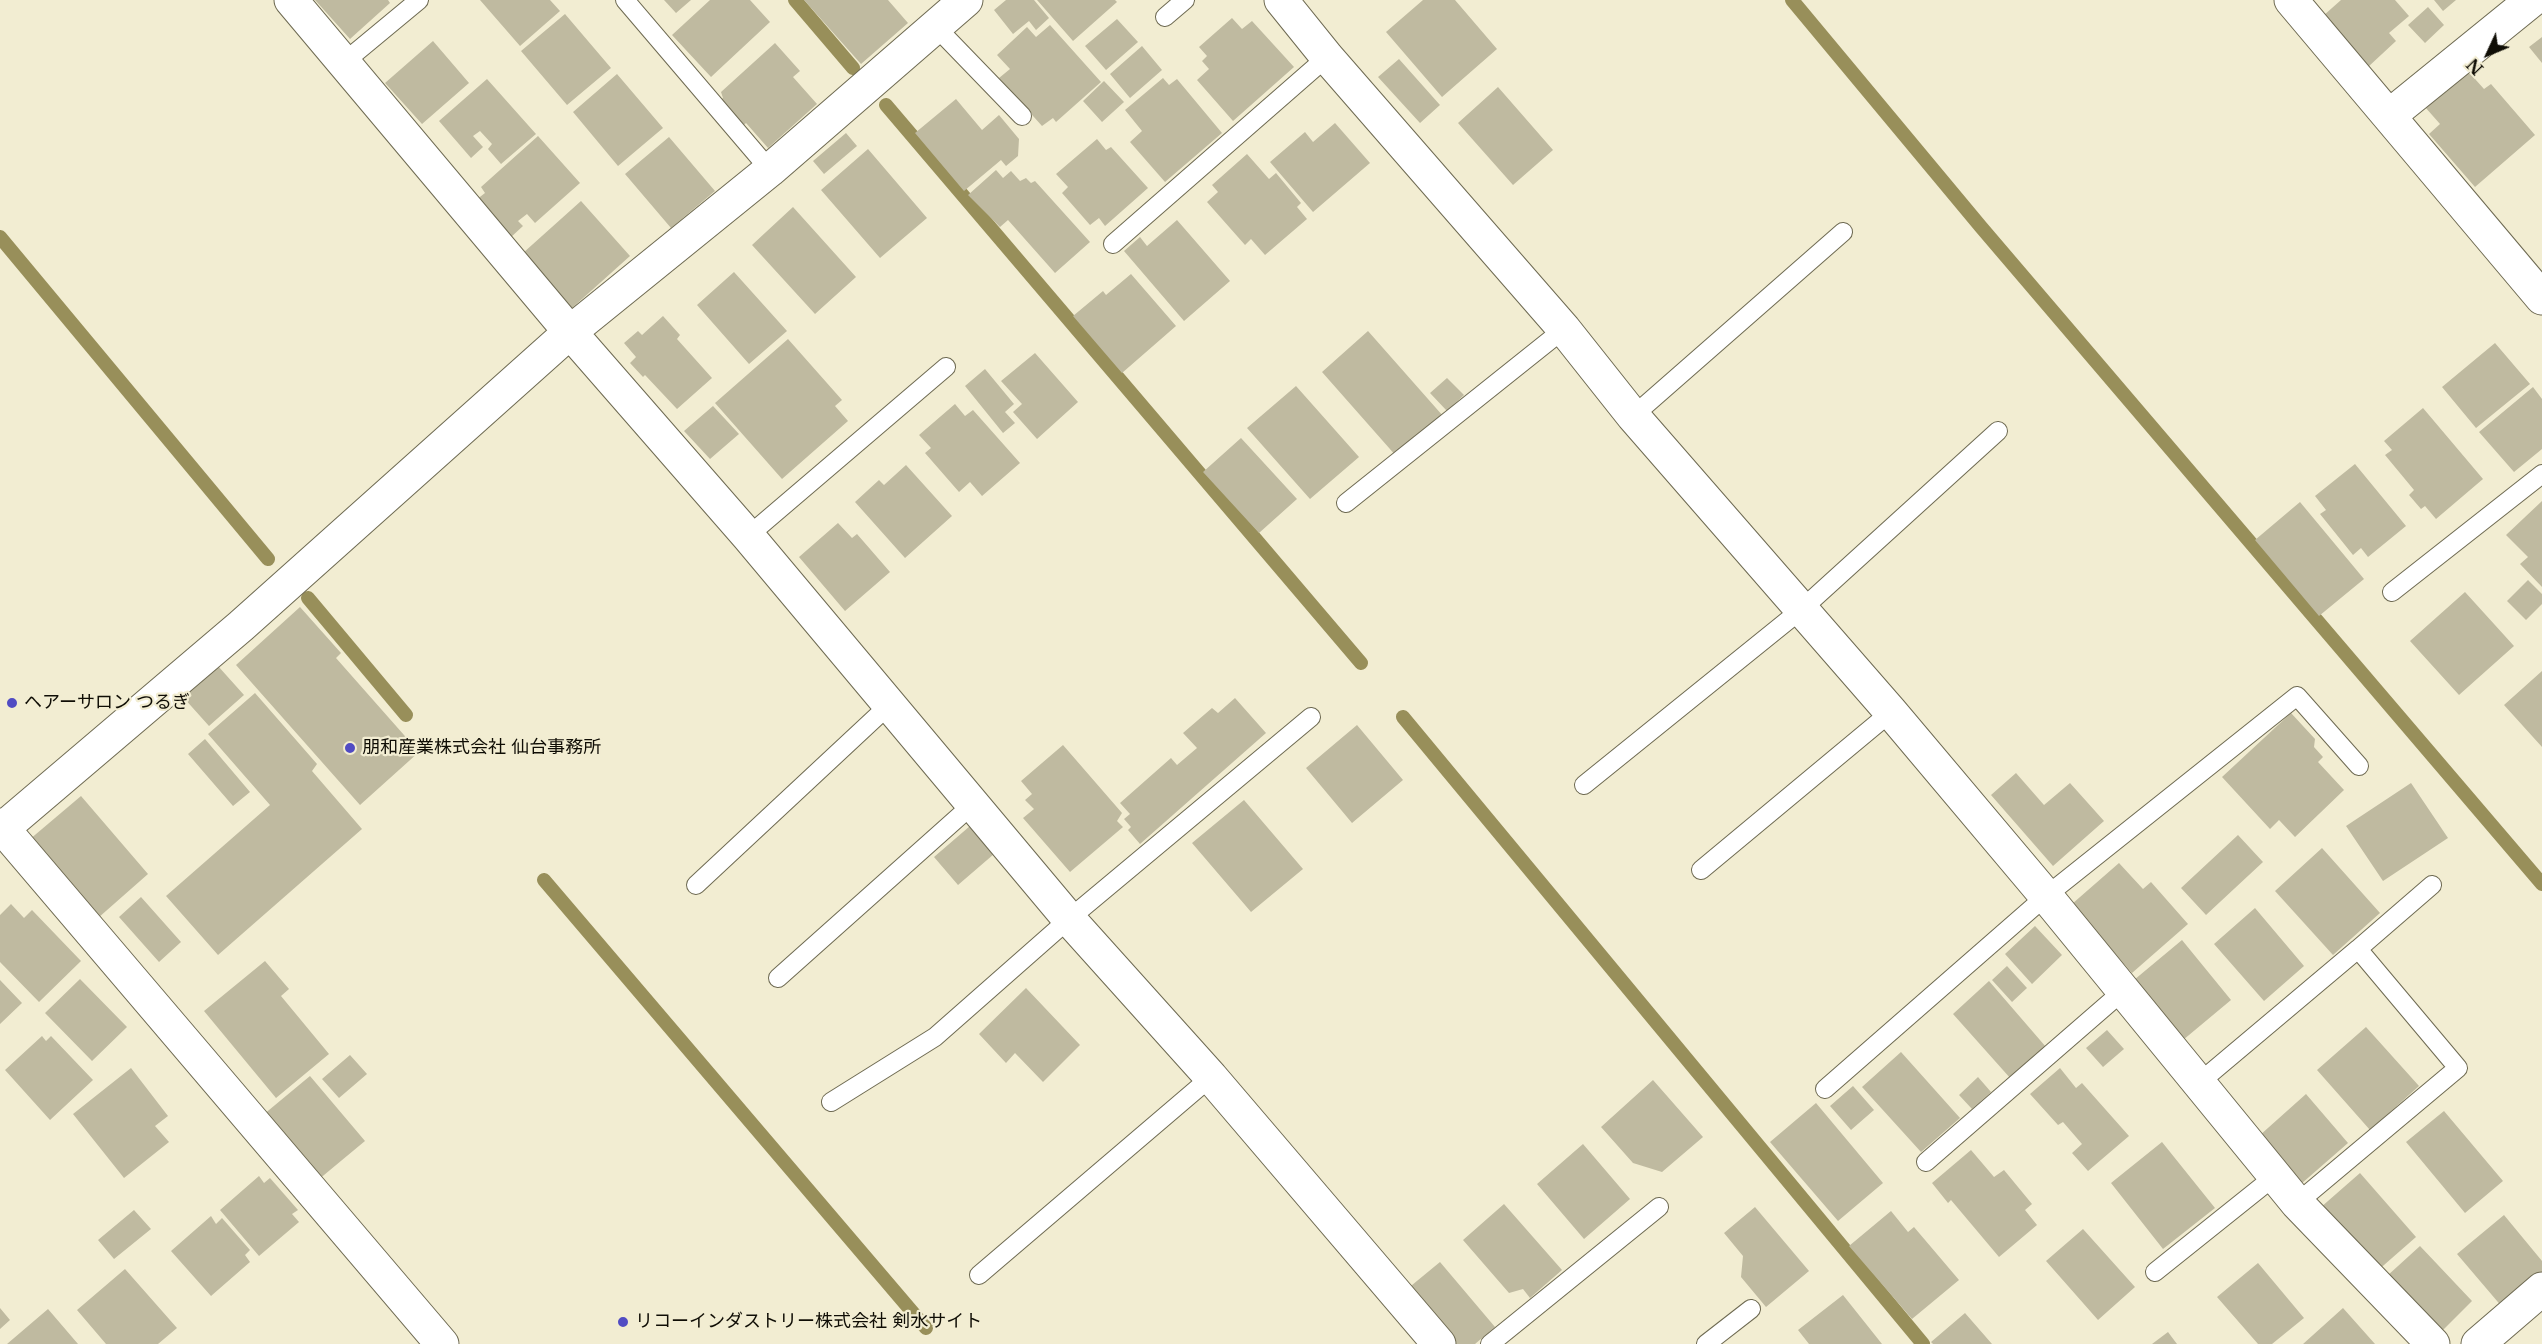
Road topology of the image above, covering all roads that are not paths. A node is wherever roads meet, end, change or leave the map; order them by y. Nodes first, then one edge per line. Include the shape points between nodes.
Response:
1 (291, 0) edge
2 (419, 0) edge
3 (625, 0) edge
4 (966, 0) edge
5 (1185, 0) edge
6 (1281, 0) edge
7 (2291, 0) edge
8 (2532, 0) edge
9 (1166, 17) dead end
10 (935, 26) junction
11 (1327, 57) junction
12 (343, 63) junction
13 (1022, 116) dead end
14 (2389, 116) junction
15 (770, 170) junction
16 (1843, 232) dead end
17 (1113, 244) dead end
18 (2542, 298) edge
19 (1564, 329) junction
20 (570, 332) junction
21 (946, 367) dead end
22 (1633, 416) junction
23 (1998, 431) dead end
24 (2542, 474) edge
25 (1346, 503) dead end
26 (748, 536) junction
27 (2392, 592) dead end
28 (1802, 609) junction
29 (888, 706) junction
30 (1891, 712) junction
31 (1311, 717) dead end
32 (2359, 766) dead end
33 (1584, 785) dead end
34 (972, 805) junction
35 (1, 828) edge
36 (1701, 870) dead end
37 (696, 885) dead end
38 (2432, 885) dead end
39 (2046, 896) junction
40 (1069, 919) junction
41 (2358, 949) junction
42 (777, 978) dead end
43 (2123, 991) junction
44 (1210, 1077) junction
45 (2200, 1082) junction
46 (1824, 1089) dead end
47 (831, 1102) dead end
48 (1926, 1162) dead end
49 (2275, 1176) junction
50 (2297, 1203) junction
51 (1659, 1207) dead end
52 (2155, 1272) dead end
53 (979, 1275) dead end
54 (2542, 1289) edge
55 (1751, 1309) dead end
56 (442, 1344) edge
57 (1439, 1344) edge
58 (1490, 1344) edge
59 (1706, 1344) edge
60 (2433, 1344) edge
61 (2478, 1344) edge

1 - 12 street
2 - 12 lane
3 - 15 lane
4 - 10 street
5 - 9 lane
6 - 11 street
7 - 14 street
8 - 14 street
10 - 13 lane
10 - 15 street
11 - 17 lane
11 - 19 street
12 - 20 street
14 - 18 street
15 - 20 street
16 - 22 lane
19 - 22 street
19 - 25 lane
20 - 26 street
20 - 35 street via 241,626
21 - 26 lane
22 - 28 street
23 - 28 lane
24 - 27 lane
26 - 29 street
28 - 30 street
28 - 33 lane
29 - 34 street
29 - 37 lane
30 - 36 lane
30 - 39 street
31 - 40 lane
32 - 39 lane via 2297,696
34 - 40 street
34 - 42 lane
35 - 56 street
38 - 41 lane
39 - 43 street
39 - 46 lane
40 - 44 street
40 - 47 lane via 935,1037
41 - 45 lane
41 - 50 lane via 2458,1068
43 - 45 street
43 - 48 lane
44 - 53 lane
44 - 57 street
45 - 49 street
49 - 50 street
49 - 52 lane
50 - 60 street
51 - 58 lane
54 - 61 street
55 - 59 lane

